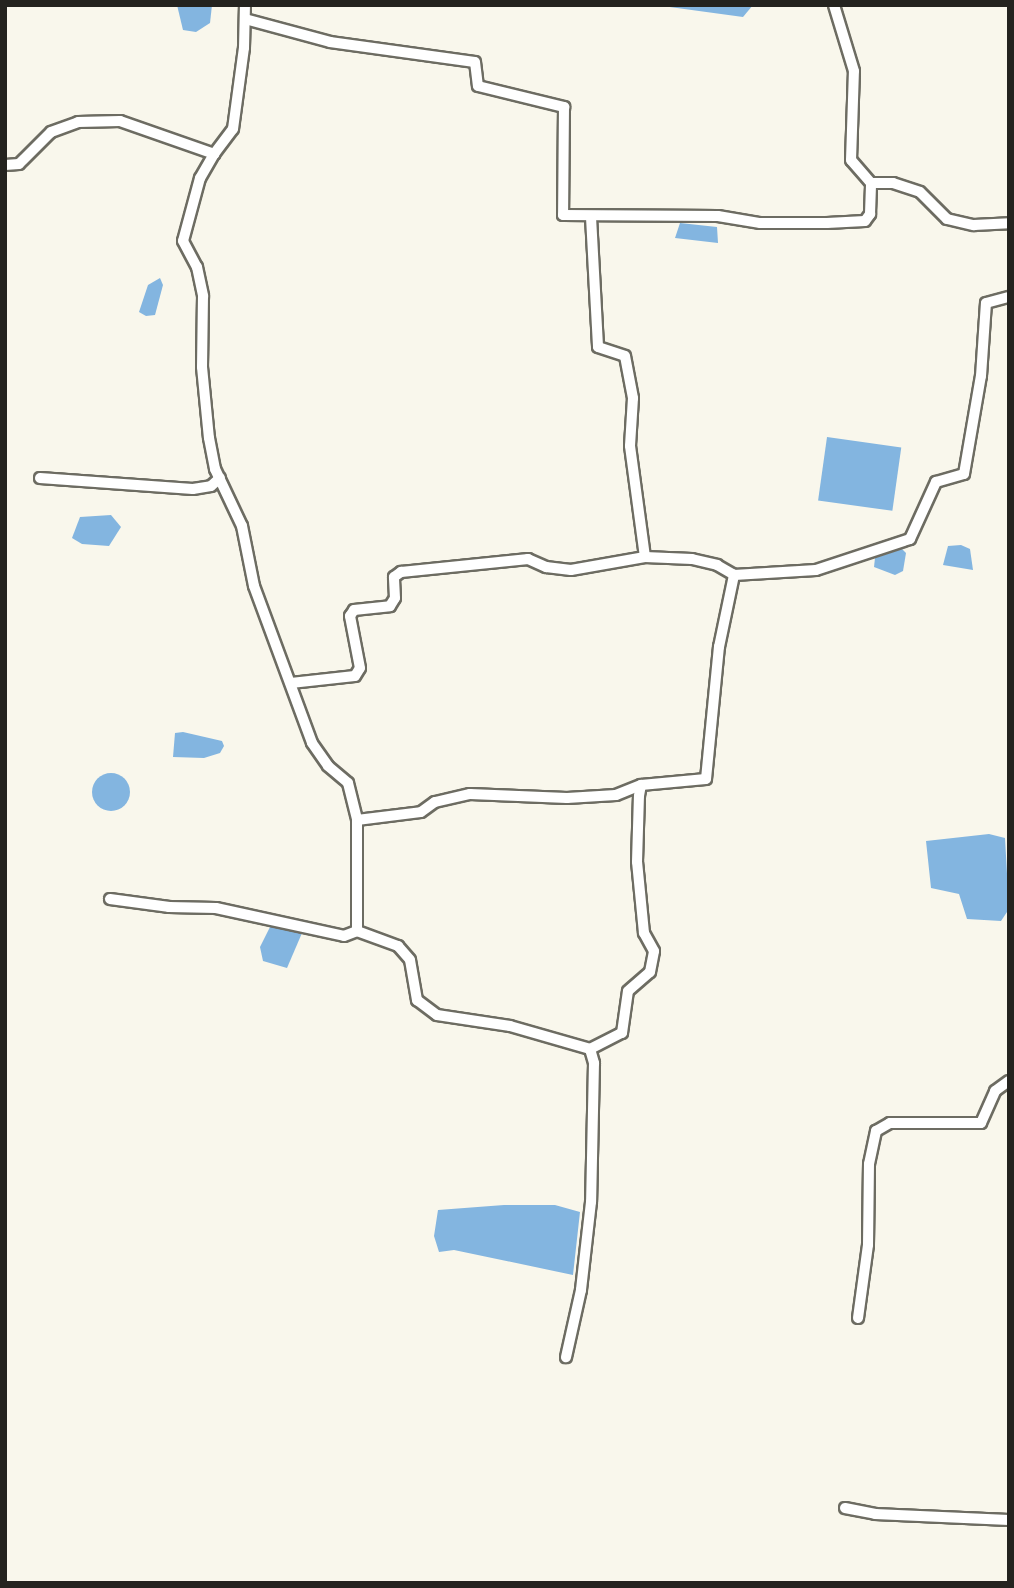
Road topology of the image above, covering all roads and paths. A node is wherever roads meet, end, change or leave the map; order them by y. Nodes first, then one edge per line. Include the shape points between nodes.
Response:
1 (245, 5) edge
2 (834, 5) edge
3 (245, 19) junction
4 (214, 154) junction
5 (5, 165) edge
6 (871, 183) junction
7 (591, 217) junction
8 (1009, 223) edge
9 (1009, 297) edge
10 (40, 478) dead end
11 (220, 478) junction
12 (645, 557) junction
13 (734, 575) junction
14 (291, 683) junction
15 (641, 785) junction
16 (357, 820) junction
17 (110, 898) dead end
18 (357, 931) junction
19 (590, 1049) junction
20 (1009, 1081) edge
21 (859, 1318) dead end
22 (566, 1356) dead end
23 (845, 1508) dead end
24 (1009, 1520) edge

1 - 3 street
2 - 6 street via 854,71 851,160
3 - 4 street via 233,129
3 - 7 street via 330,42 475,62 478,86 565,107 563,215
4 - 5 street via 120,121 78,122 51,132 19,164
4 - 11 street via 200,178 183,242 197,267 203,296 205,413
6 - 7 street via 870,214 865,221
6 - 8 street via 892,183 919,192 947,219 974,225
7 - 12 street via 598,347 625,356 633,398 630,446
9 - 13 street via 986,303 981,376 964,474 936,482 910,539 816,570
10 - 11 street via 193,489 211,486
11 - 14 street via 242,526 254,586
12 - 13 street via 692,559
12 - 14 street via 572,570 546,568 528,559 401,572 394,577 396,598 390,606 354,610 350,616 360,668 355,676
13 - 15 street via 719,647 706,779
14 - 16 street via 312,743 348,783
15 - 16 street via 616,795 568,798 470,793 435,802 421,812
15 - 19 street via 637,862 644,933 654,951 650,972 628,991 622,1033
16 - 18 street
17 - 18 street via 216,908 344,936
18 - 19 street via 398,946 410,960 417,1000 437,1015 510,1026
19 - 22 street via 595,1109 591,1202 581,1290
20 - 21 street via 995,1091 981,1123 890,1124 876,1131 869,1164 868,1245
23 - 24 street via 875,1514

